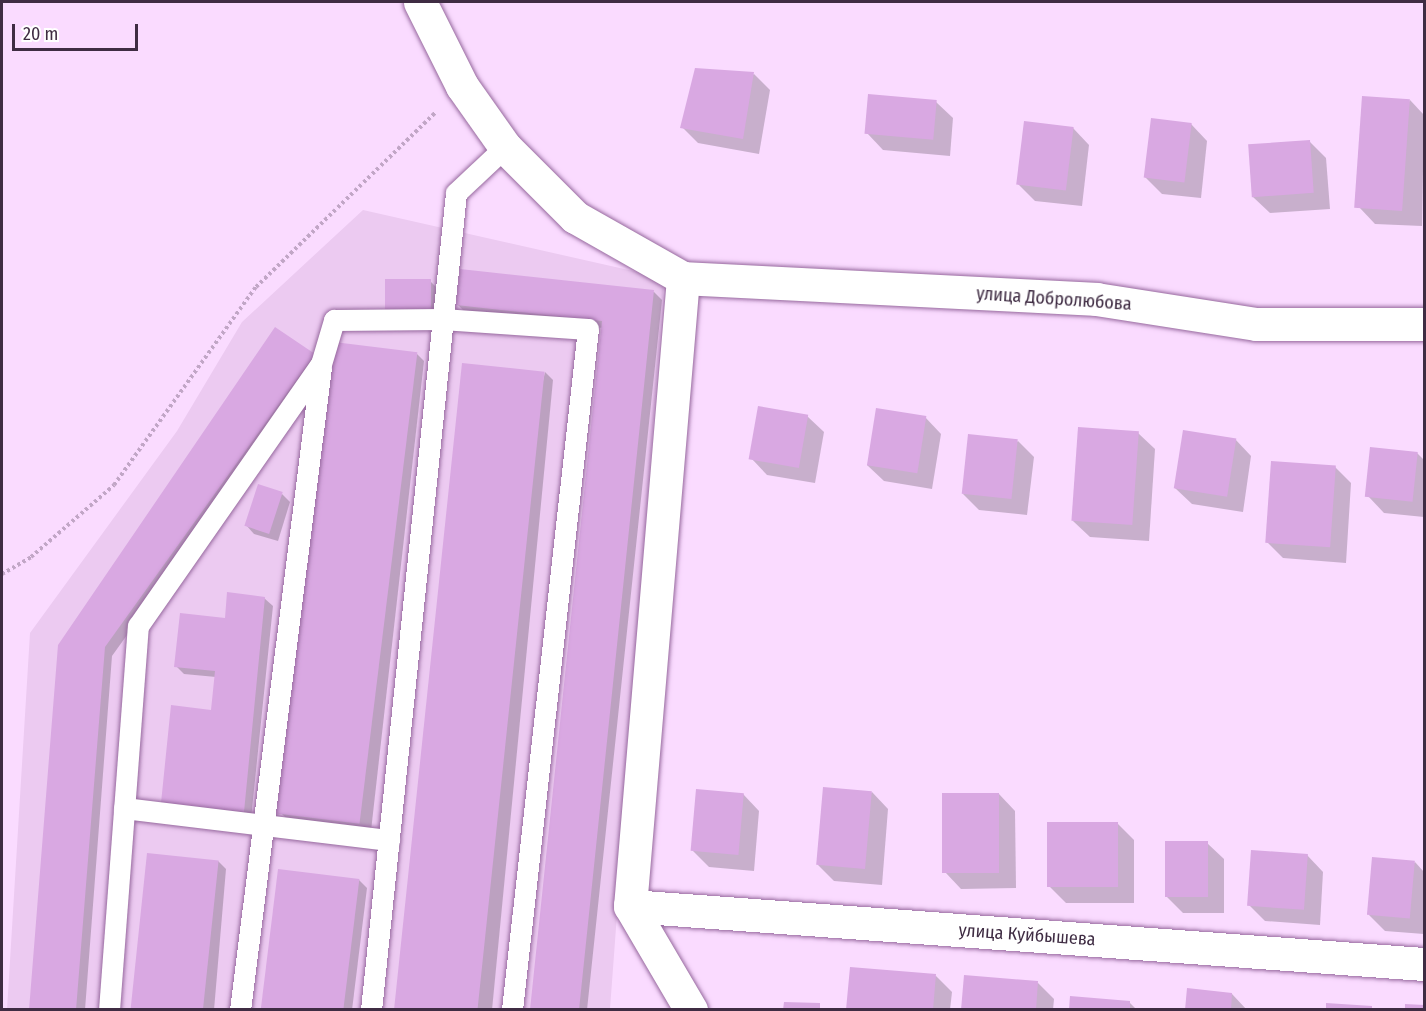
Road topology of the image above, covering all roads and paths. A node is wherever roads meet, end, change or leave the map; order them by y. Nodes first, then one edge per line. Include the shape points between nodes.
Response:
1 (420, 2) edge
2 (462, 86) junction
3 (505, 147) junction
4 (683, 278) junction
5 (442, 320) junction
6 (1425, 324) edge
7 (321, 364) junction
8 (2, 574) edge
9 (124, 808) junction
10 (263, 825) junction
11 (388, 840) junction
12 (630, 906) junction
13 (1425, 964) edge
14 (109, 1010) edge
15 (240, 1010) edge
16 (371, 1010) edge
17 (512, 1010) edge
18 (691, 1010) edge

1 - 2 street
2 - 3 street
2 - 8 path via 256,287 114,485 31,557
3 - 4 street via 576,217
3 - 5 lane via 456,193
4 - 6 street, улица Добролюбова via 1096,299 1256,324
4 - 12 street
5 - 7 lane via 334,320
5 - 11 lane
5 - 17 lane via 588,329
7 - 9 lane via 138,626
7 - 10 lane
9 - 10 lane
9 - 14 lane
10 - 11 lane
10 - 15 lane
11 - 16 lane
12 - 13 street, улица Куйбышева
12 - 18 street

